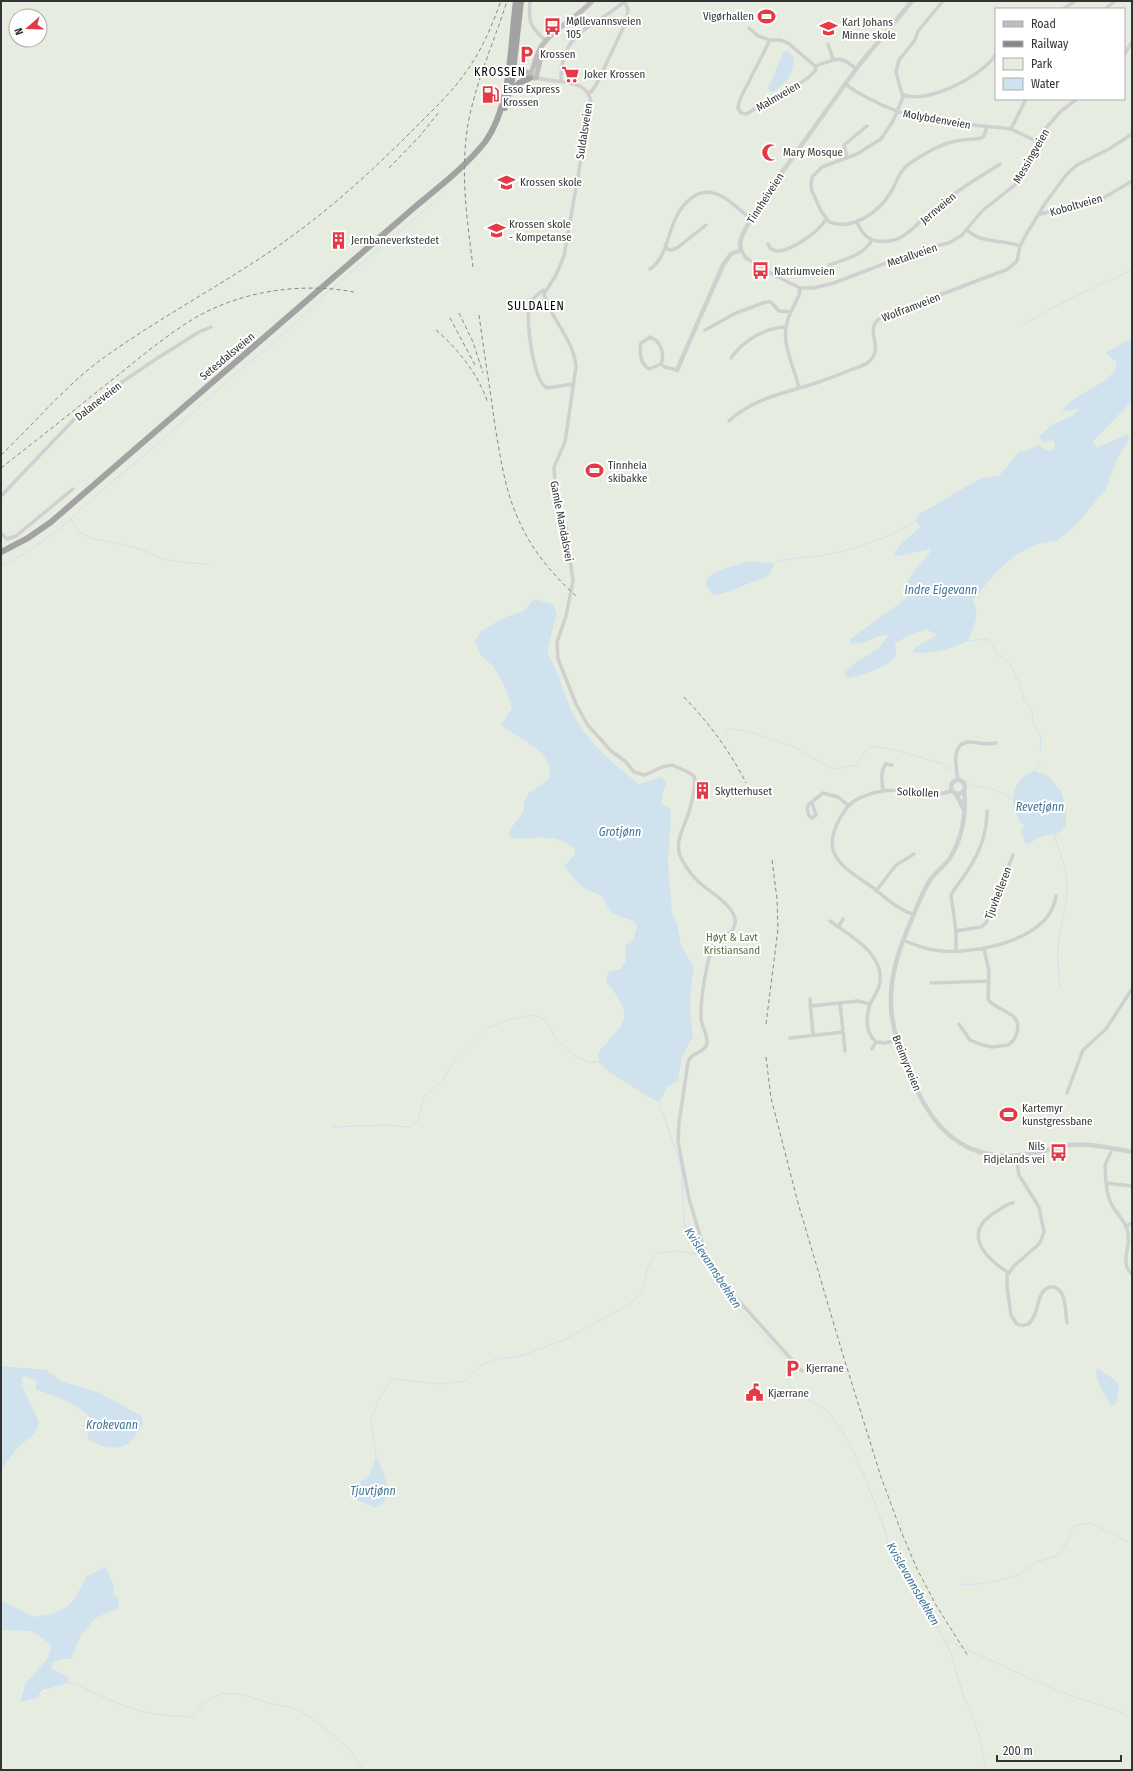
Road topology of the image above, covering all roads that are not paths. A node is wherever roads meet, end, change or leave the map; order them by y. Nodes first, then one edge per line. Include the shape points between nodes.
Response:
1 (516, 1) edge
2 (521, 1) edge
3 (530, 1) edge
4 (592, 1) edge
5 (625, 1) edge
6 (912, 1) edge
7 (943, 1) edge
8 (1075, 1) edge
9 (1115, 1) edge
10 (1064, 8) edge
11 (1106, 8) edge
12 (749, 28) dead end
13 (770, 40) junction
14 (546, 41) junction
15 (1132, 42) edge
16 (828, 44) dead end
17 (1125, 53) edge
18 (995, 55) edge
19 (833, 59) junction
20 (815, 66) junction
21 (856, 69) junction
22 (512, 72) junction
23 (532, 76) junction
24 (560, 81) junction
25 (846, 84) junction
26 (588, 93) junction
27 (510, 94) junction
28 (904, 95) junction
29 (1026, 100) edge
30 (1076, 100) edge
31 (898, 112) junction
32 (867, 126) dead end
33 (987, 126) junction
34 (1011, 129) junction
35 (1132, 134) edge
36 (1038, 142) junction
37 (848, 158) junction
38 (1000, 164) dead end
39 (461, 168) junction
40 (1132, 181) edge
41 (1040, 214) junction
42 (751, 219) junction
43 (826, 220) junction
44 (857, 221) junction
45 (706, 226) dead end
46 (967, 230) junction
47 (872, 240) junction
48 (768, 244) dead end
49 (1020, 246) junction
50 (665, 248) junction
51 (742, 250) junction
52 (828, 265) dead end
53 (650, 269) dead end
54 (800, 288) junction
55 (545, 291) junction
56 (791, 312) junction
57 (211, 327) dead end
58 (785, 327) junction
59 (705, 330) dead end
60 (731, 358) dead end
61 (661, 364) junction
62 (677, 370) joint
63 (574, 384) junction
64 (800, 388) junction
65 (729, 421) dead end
66 (73, 489) dead end
67 (1, 496) edge
68 (1, 533) edge
69 (1, 552) edge
70 (996, 743) dead end
71 (892, 765) dead end
72 (958, 780) junction
73 (883, 790) junction
74 (964, 791) junction
75 (954, 792) junction
76 (812, 803) dead end
77 (848, 805) junction
78 (964, 809) junction
79 (987, 811) dead end
80 (914, 854) dead end
81 (1013, 855) dead end
82 (876, 890) junction
83 (1056, 896) dead end
84 (914, 915) junction
85 (843, 919) dead end
86 (830, 920) dead end
87 (838, 927) junction
88 (956, 931) junction
89 (903, 940) junction
90 (984, 949) junction
91 (956, 951) junction
92 (989, 981) junction
93 (931, 983) dead end
94 (1132, 989) edge
95 (810, 999) dead end
96 (840, 1003) junction
97 (870, 1004) junction
98 (810, 1006) junction
99 (959, 1024) dead end
100 (843, 1032) junction
101 (813, 1035) junction
102 (790, 1038) dead end
103 (896, 1040) junction
104 (876, 1042) junction
105 (872, 1049) dead end
106 (845, 1051) dead end
107 (1067, 1093) dead end
108 (1111, 1152) dead end
109 (1132, 1152) edge
110 (1016, 1156) junction
111 (1106, 1183) junction
112 (1132, 1186) edge
113 (1013, 1203) dead end
114 (1132, 1223) edge
115 (1126, 1226) junction
116 (1009, 1273) junction
117 (1132, 1274) edge
118 (1067, 1323) dead end
119 (802, 1371) dead end

1 - 22 highway, Setesdalsveien
2 - 22 highway, Setesdalsveien
3 - 14 street via 529,21 532,28
4 - 14 main road via 560,26
5 - 24 street via 574,38 566,53
5 - 26 street via 628,13 625,25 596,85 592,92
6 - 21 street, Tinnheiveien
7 - 28 street via 918,30 899,60 897,76
8 - 10 street
9 - 11 street
12 - 13 street via 758,36
13 - 20 street via 788,43
13 - 20 street, Malmveien via 740,99 738,108 741,113 746,114 797,86 816,70
14 - 23 main road via 541,46
15 - 17 street
16 - 19 street
18 - 28 street via 981,71 957,84 933,94
19 - 20 street
19 - 21 street via 842,60
21 - 25 street, Tinnheiveien
22 - 23 main road
22 - 27 highway, Setesdalsveien
22 - 39 highway, Setesdalsveien via 492,131
23 - 24 street, Suldalsveien
23 - 27 highway via 519,82
24 - 26 street, Suldalsveien via 581,86
25 - 31 street, Molybdenveien via 862,96
25 - 42 street, Tinnheiveien
26 - 55 street, Suldalsveien via 590,106 564,256 556,275
27 - 39 highway, Setesdalsveien via 504,113 489,141
28 - 31 street
29 - 34 street
30 - 36 street, Messingveien via 1053,119
31 - 33 street, Molybdenveien via 917,118
31 - 37 street via 881,139
32 - 37 street via 844,145
33 - 34 street, Molybdenveien
33 - 44 street via 981,138 948,143 910,163 902,170 891,192 877,209
34 - 36 street, Molybdenveien
35 - 41 street, Koboltveien via 1071,170 1053,192
36 - 46 street, Messingveien via 1022,177 982,212
37 - 43 street via 822,167 812,177 812,191
38 - 47 street, Jernveien via 949,197 902,236 888,241
39 - 69 highway, Setesdalsveien via 50,522 28,538
40 - 41 street, Koboltveien via 1100,200
41 - 49 street, Koboltveien
42 - 50 street via 719,194 700,193 689,200 677,214
42 - 51 street, Tinnheiveien via 742,236
43 - 44 street via 840,225
43 - 48 street via 808,237 789,248 776,251
44 - 47 street via 861,230
45 - 50 street via 677,248
46 - 49 street via 982,240
46 - 54 street, Metallveien via 949,243 915,252 834,283
47 - 52 street via 861,252
49 - 64 street, Wolframveien via 1017,260 1008,269 879,319 873,330 875,353 866,364
50 - 53 street via 659,261
51 - 54 street via 748,260
51 - 62 street via 731,254 723,265
54 - 56 street
55 - 63 street, Gamle Mandalsvei via 549,309 574,354
55 - 63 street via 535,297 528,308 531,349 539,378 541,384 547,388
56 - 58 street
56 - 59 street via 779,311 771,302 766,302 736,313
57 - 67 street, Dalaneveien via 156,359 82,411
58 - 60 street via 757,335
58 - 64 street via 787,350
61 - 61 street via 663,353 659,344 654,338 647,338 641,343 640,358 649,369
61 - 62 street
63 - 119 street, Gamle Mandalsvei via 565,442 554,467 556,496 566,528 573,581 566,616 557,642 558,659 576,704 591,729 634,772 645,775 672,765 688,772 696,781 680,839 680,857 699,882 732,911 736,922 731,932 717,940 710,953 704,977 701,1020 706,1044 702,1050 691,1056 688,1062 678,1123 679,1155 694,1220 716,1274 737,1301
64 - 65 street, Wolframveien via 760,402
66 - 68 street via 16,536 7,539
70 - 72 street via 968,742 960,746 955,760
71 - 73 street, Solkollen via 886,764 884,768
72 - 74 street via 965,785
72 - 75 street via 952,783
73 - 75 street, Solkollen via 930,795
73 - 77 street, Solkollen via 859,798
74 - 75 street
74 - 78 street, Breimyrveien
75 - 78 street
76 - 77 street via 825,793 841,798
77 - 82 street via 834,830 834,854 845,868
78 - 84 street, Breimyrveien via 963,826 957,844 950,857 929,881
79 - 88 street via 986,830 979,850 951,895
80 - 82 street via 896,865
81 - 88 street, Tjuvhelleren via 986,923 981,927
82 - 84 street via 894,906
83 - 90 street via 1051,910 1031,932
84 - 89 street, Breimyrveien
85 - 87 street
86 - 87 street
87 - 97 street via 866,949 878,965 880,984
88 - 91 street
89 - 91 street via 928,950
89 - 103 street, Breimyrveien via 895,964 891,990 891,1011
90 - 91 street
90 - 92 street
92 - 93 street
92 - 99 street via 989,1002 1011,1014 1016,1020 1018,1029 1013,1040 1008,1045 982,1045 970,1040
94 - 107 street via 1106,1028 1084,1047
95 - 98 street
96 - 97 street via 858,1001
96 - 98 street
96 - 100 street
97 - 104 street via 867,1024
98 - 101 street
100 - 101 street
100 - 106 street
101 - 102 street
103 - 104 street
103 - 110 street, Breimyrveien via 919,1095 940,1127 957,1141 975,1150 993,1155
104 - 105 street
108 - 111 street via 1105,1165
109 - 110 street, Breimyrveien via 1092,1145 1072,1145
110 - 116 street via 1019,1175 1039,1207 1044,1232 1040,1243
111 - 112 street
111 - 115 street via 1112,1205
113 - 116 street via 983,1220 977,1234 982,1250
114 - 115 street
115 - 117 street via 1129,1238 1126,1268
116 - 118 street via 1007,1286 1014,1322 1023,1325 1030,1322 1041,1294 1046,1288 1052,1287 1062,1293

